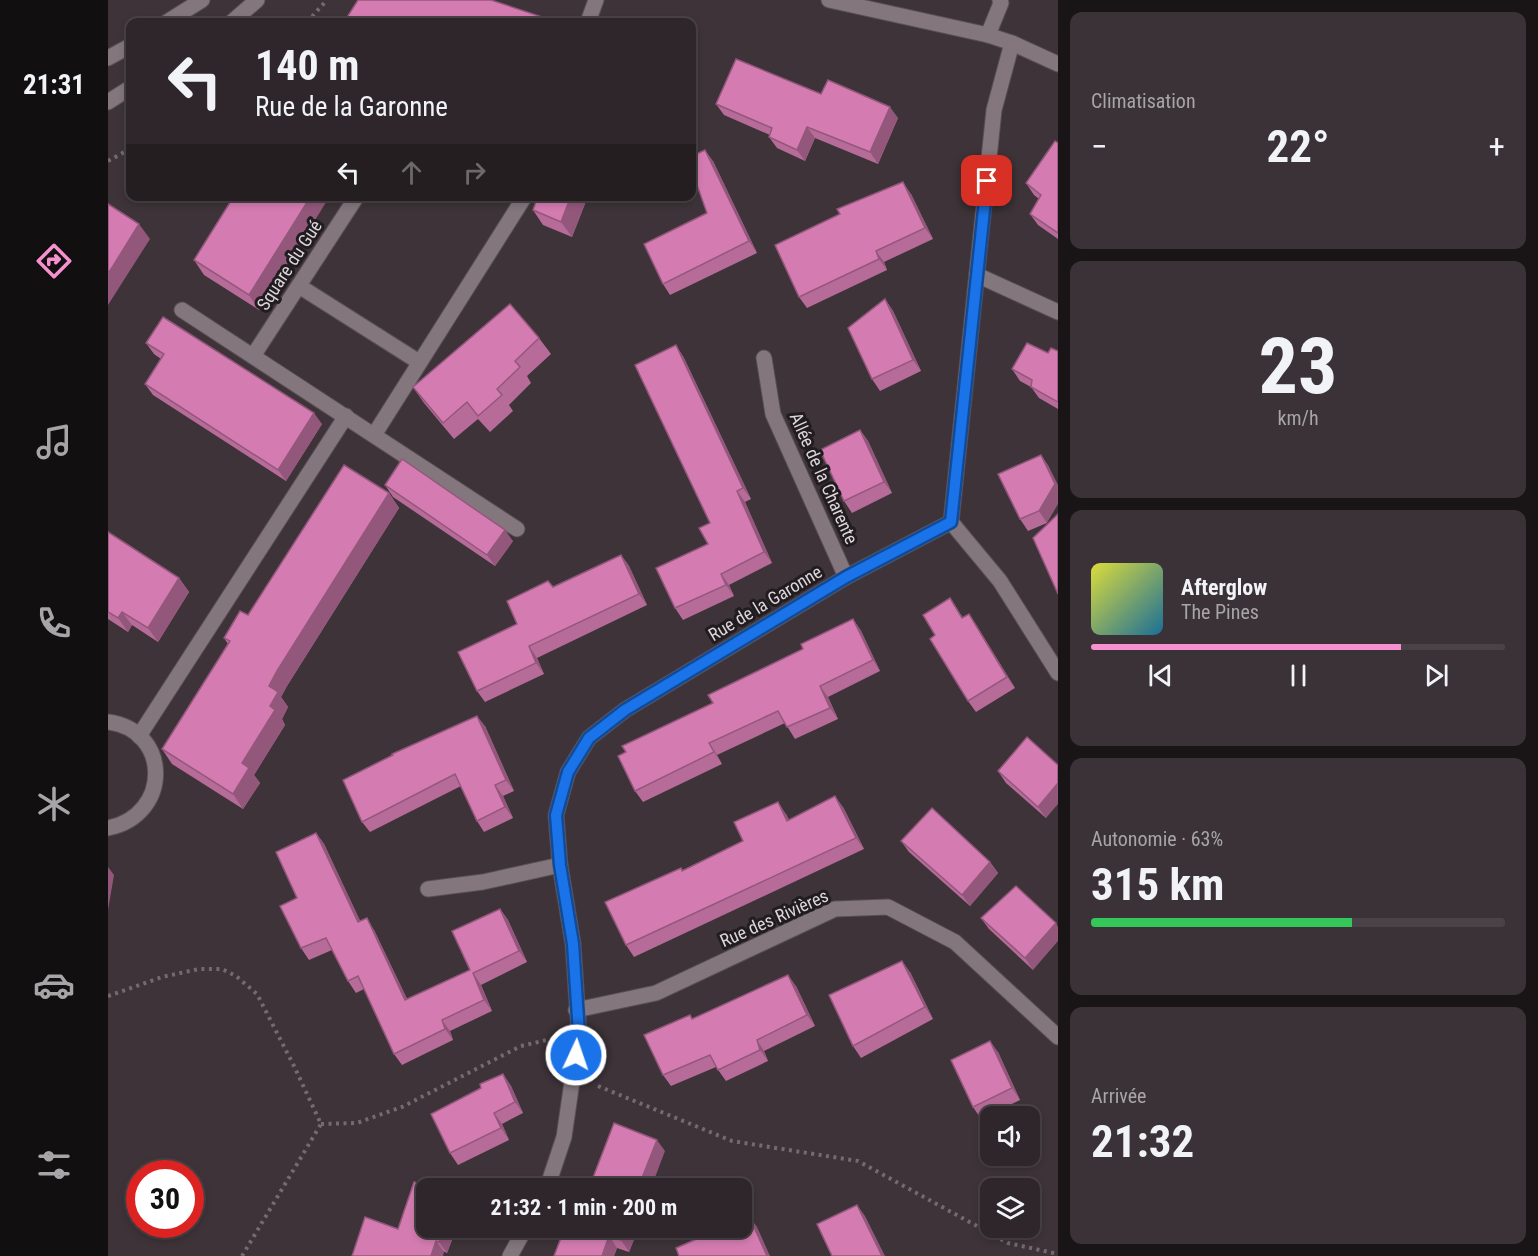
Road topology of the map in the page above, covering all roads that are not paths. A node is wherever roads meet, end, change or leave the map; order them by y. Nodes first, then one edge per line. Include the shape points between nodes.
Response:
1 (202, 0) edge
2 (257, 0) edge
3 (596, 0) edge
4 (829, 0) edge
5 (1000, 1) edge
6 (173, 18) edge
7 (237, 18) edge
8 (589, 18) edge
9 (988, 34) junction
10 (1012, 43) junction
11 (126, 48) edge
12 (108, 58) edge
13 (1058, 64) edge
14 (126, 91) edge
15 (108, 102) edge
16 (354, 201) edge
17 (522, 201) edge
18 (977, 275) junction
19 (299, 286) junction
20 (182, 310) dead end
21 (1058, 312) edge
22 (253, 356) junction
23 (764, 358) dead end
24 (419, 362) junction
25 (346, 416) junction
26 (374, 435) junction
27 (951, 522) junction
28 (517, 529) dead end
29 (846, 577) junction
30 (1058, 673) edge
31 (108, 722) edge
32 (139, 736) junction
33 (108, 828) edge
34 (560, 865) junction
35 (428, 889) dead end
36 (576, 1010) junction
37 (1058, 1037) edge
38 (550, 1178) edge
39 (519, 1238) edge
40 (510, 1256) edge

1 - 6 street
2 - 7 street
3 - 8 street
4 - 9 street
5 - 9 street
9 - 10 street
10 - 13 street
10 - 18 street via 993,110
11 - 12 street
14 - 15 street
16 - 19 street, Square du Gué
17 - 24 street
18 - 21 street
18 - 27 street
19 - 22 street, Square du Gué
19 - 24 street
20 - 22 street
22 - 25 street
23 - 29 street, Allée de la Charente via 773,414
24 - 26 street
25 - 26 street
25 - 32 street
26 - 28 street
27 - 29 street, Rue de la Garonne
27 - 30 street via 1000,581
29 - 34 street, Rue de la Garonne via 625,710 589,738 568,772 556,815
31 - 32 street via 118,723
32 - 33 street via 153,757 154,790 135,817
34 - 35 street
34 - 36 street, Rue de la Garonne via 573,944
36 - 37 street, Rue des Rivières via 656,993 835,909 888,907 955,942
36 - 38 street, Rue de la Garonne via 579,1033 574,1077 564,1137
39 - 40 street

